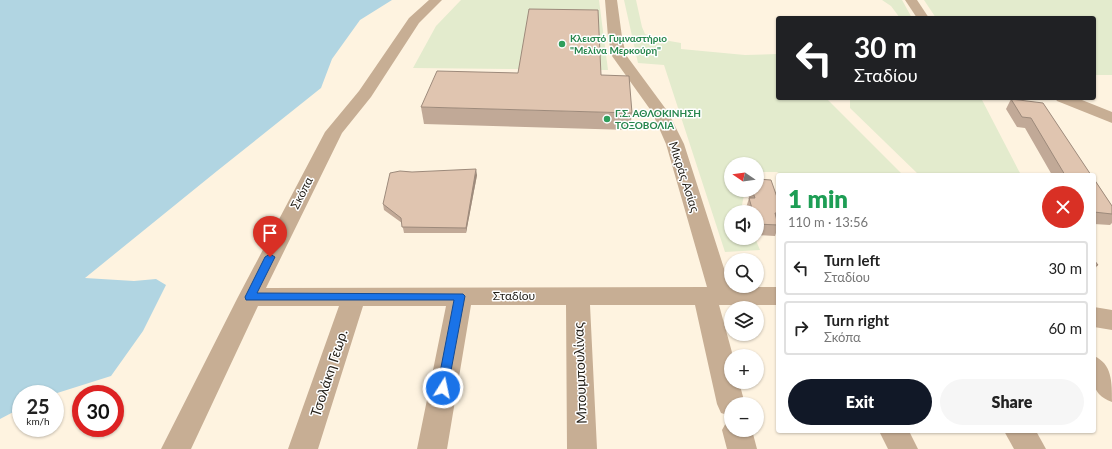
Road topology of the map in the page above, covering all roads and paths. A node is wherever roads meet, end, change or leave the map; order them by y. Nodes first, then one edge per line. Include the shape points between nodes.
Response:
1 (436, 0) edge
2 (611, 0) edge
3 (911, 0) edge
4 (922, 16) edge
5 (1067, 100) edge
6 (1112, 118) edge
7 (460, 296) junction
8 (578, 296) junction
9 (713, 296) junction
10 (776, 296) edge
11 (250, 297) junction
12 (354, 297) junction
13 (1096, 317) edge
14 (1112, 320) edge
15 (1096, 370) edge
16 (1112, 390) edge
17 (730, 397) edge
18 (895, 433) edge
19 (1020, 433) edge
20 (739, 437) edge
21 (176, 449) edge
22 (303, 449) edge
23 (432, 449) edge
24 (582, 449) edge
25 (742, 449) edge
26 (903, 449) edge
27 (1031, 449) edge

1 - 11 street, Σκόπα via 414,21 365,94 334,132
2 - 9 street, Μικράς Ασίας via 619,56 660,112 675,144
3 - 4 street
5 - 6 street
7 - 8 street, Σταδίου
7 - 12 street, Σταδίου
7 - 23 street
8 - 9 street, Σταδίου
8 - 24 street, Μπουμπουλίνας
9 - 10 street, Σταδίου
9 - 17 street, Μικράς Ασίας
11 - 12 street, Σταδίου
11 - 21 street, Σκόπα
12 - 22 street, Τσολάκη Γεωρ.
13 - 14 street
15 - 16 street
18 - 26 street
19 - 27 street
20 - 25 street

